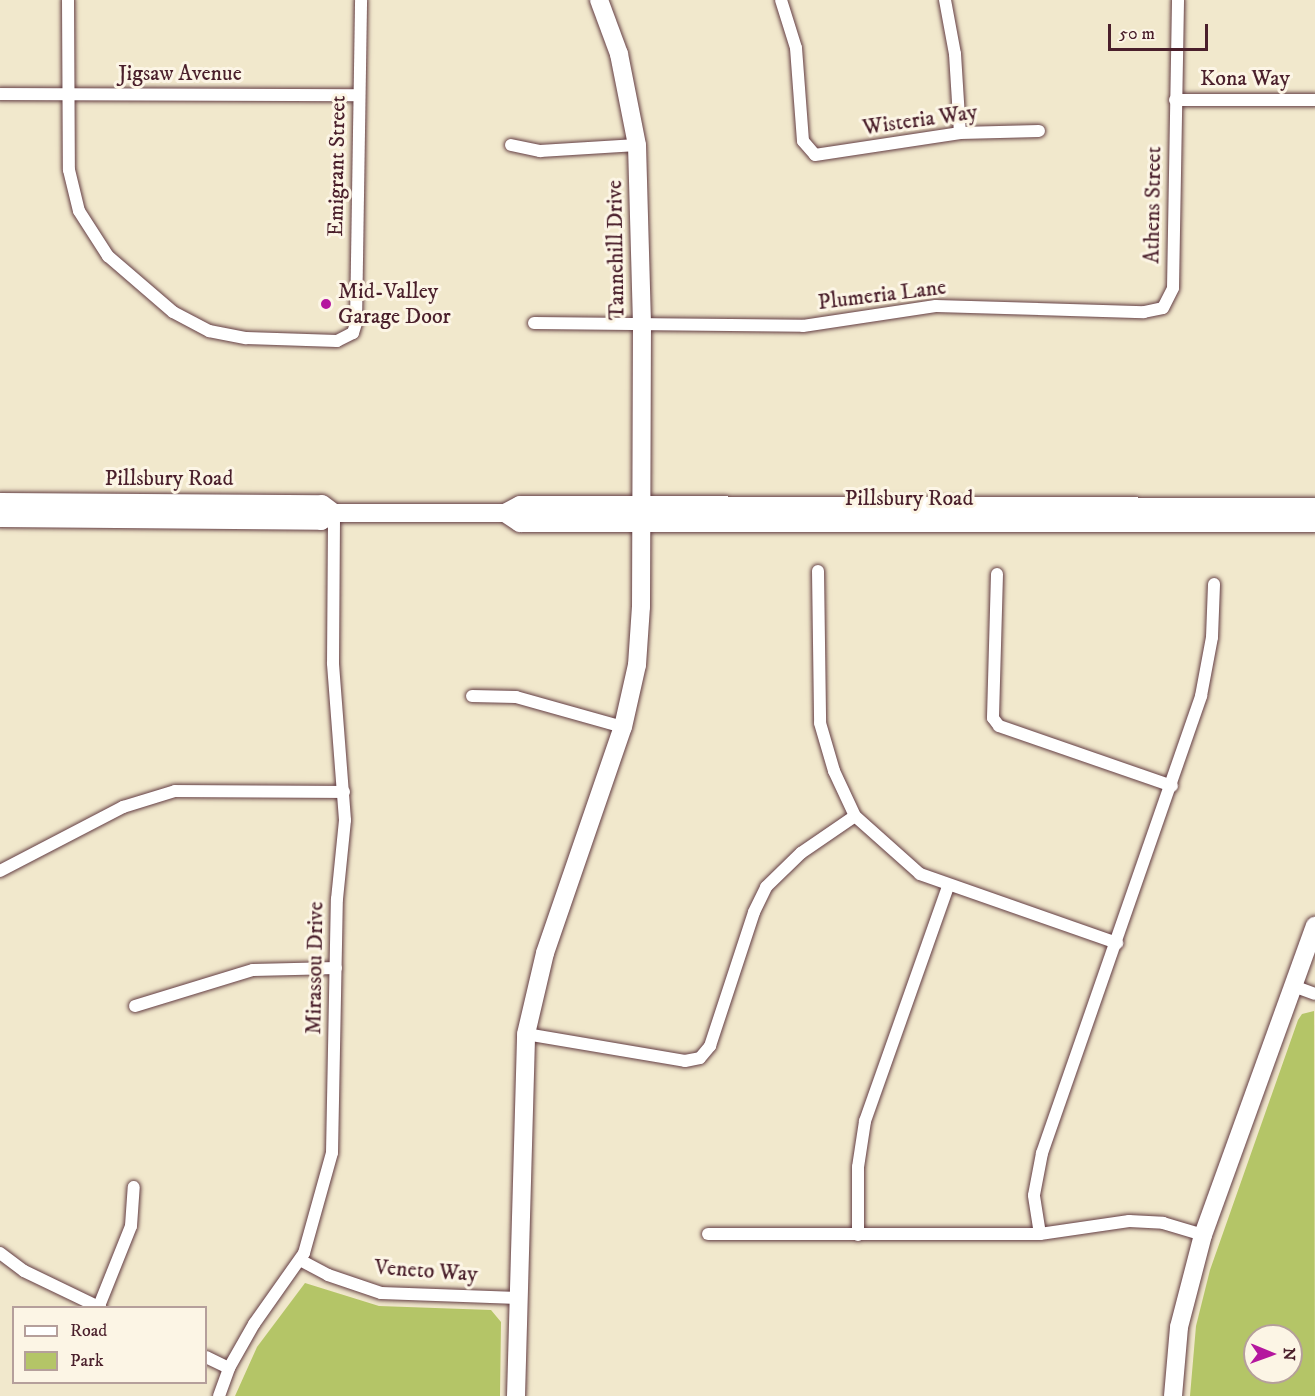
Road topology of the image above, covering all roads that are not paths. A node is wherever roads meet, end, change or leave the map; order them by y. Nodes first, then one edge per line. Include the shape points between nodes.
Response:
1 (68, 0) edge
2 (361, 0) edge
3 (599, 0) edge
4 (781, 0) edge
5 (945, 0) edge
6 (1178, 0) edge
7 (0, 94) edge
8 (68, 94) junction
9 (359, 95) junction
10 (1175, 100) junction
11 (1315, 100) edge
12 (1038, 131) dead end
13 (960, 133) junction
14 (637, 145) junction
15 (511, 146) dead end
16 (1163, 308) joint
17 (534, 323) dead end
18 (642, 324) junction
19 (0, 502) edge
20 (641, 505) junction
21 (1315, 507) edge
22 (334, 513) junction
23 (505, 513) junction
24 (0, 518) edge
25 (642, 523) junction
26 (1315, 523) edge
27 (818, 572) dead end
28 (997, 574) dead end
29 (1214, 584) dead end
30 (472, 696) dead end
31 (623, 727) junction
32 (1172, 786) junction
33 (344, 792) junction
34 (855, 816) junction
35 (0, 871) edge
36 (948, 887) junction
37 (1315, 926) edge
38 (1117, 943) junction
39 (336, 968) junction
40 (1293, 986) junction
41 (1315, 994) edge
42 (135, 1005) dead end
43 (526, 1034) junction
44 (134, 1187) dead end
45 (708, 1234) dead end
46 (1040, 1234) junction
47 (858, 1235) junction
48 (1203, 1235) junction
49 (0, 1253) edge
50 (300, 1260) junction
51 (518, 1298) junction
52 (98, 1306) edge
53 (100, 1306) edge
54 (207, 1357) edge
55 (229, 1368) junction
56 (219, 1396) edge
57 (516, 1396) edge
58 (1173, 1396) edge

1 - 8 street
2 - 9 street, Emigrant Street
3 - 14 street, Tannehill Drive via 621,63
4 - 13 street, Wisteria Way via 796,48 803,141 815,155
5 - 13 street via 955,54
6 - 10 street, Athens Street
7 - 8 street, Jigsaw Avenue
8 - 9 street, Jigsaw Avenue
8 - 9 street, Emigrant Street via 73,196 90,232 121,270 173,312 209,331 246,338 337,341 353,333 356,323
10 - 11 street, Kona Way
10 - 16 street, Athens Street via 1173,288
12 - 13 street, Wisteria Way
14 - 15 street via 540,151
14 - 18 street, Tannehill Drive
16 - 18 street, Plumeria Lane via 1144,312 936,306 803,326
17 - 18 street, Plumeria Lane
18 - 20 street, Tannehill Drive
19 - 22 street, Pillsbury Road via 321,504
20 - 21 street, Pillsbury Road
20 - 23 street, Pillsbury Road via 520,506
20 - 25 street, Tannehill Drive
22 - 23 street, Pillsbury Road
22 - 24 street, Pillsbury Road via 321,521
22 - 33 street, Mirassou Drive via 333,663
23 - 25 street, Pillsbury Road via 520,523
25 - 26 street, Pillsbury Road
25 - 31 street, Tannehill Drive via 637,665
27 - 34 street via 820,723 834,771
28 - 32 street via 993,718 999,726
29 - 32 street via 1212,637 1202,696
30 - 31 street via 516,697
31 - 43 street, Tannehill Drive via 545,953
32 - 38 street
33 - 35 street via 175,791 123,807
33 - 39 street, Mirassou Drive
34 - 36 street via 901,860
34 - 43 street via 801,853 766,887 754,912 710,1046 700,1058 685,1061
36 - 38 street
36 - 47 street via 865,1121 858,1167
37 - 40 street
38 - 46 street via 1042,1153 1034,1195
39 - 42 street via 253,970
39 - 50 street, Mirassou Drive via 332,1153 321,1203
40 - 41 street
40 - 48 street
43 - 51 street, Tannehill Drive
44 - 53 street via 131,1226
45 - 47 street
46 - 47 street
46 - 48 street via 1129,1221 1163,1223
48 - 58 street via 1179,1326
49 - 52 street via 24,1271
50 - 51 street, Veneto Way via 328,1275 381,1293
50 - 55 street, Mirassou Drive
51 - 57 street, Tannehill Drive
54 - 55 street
55 - 56 street, Mirassou Drive

